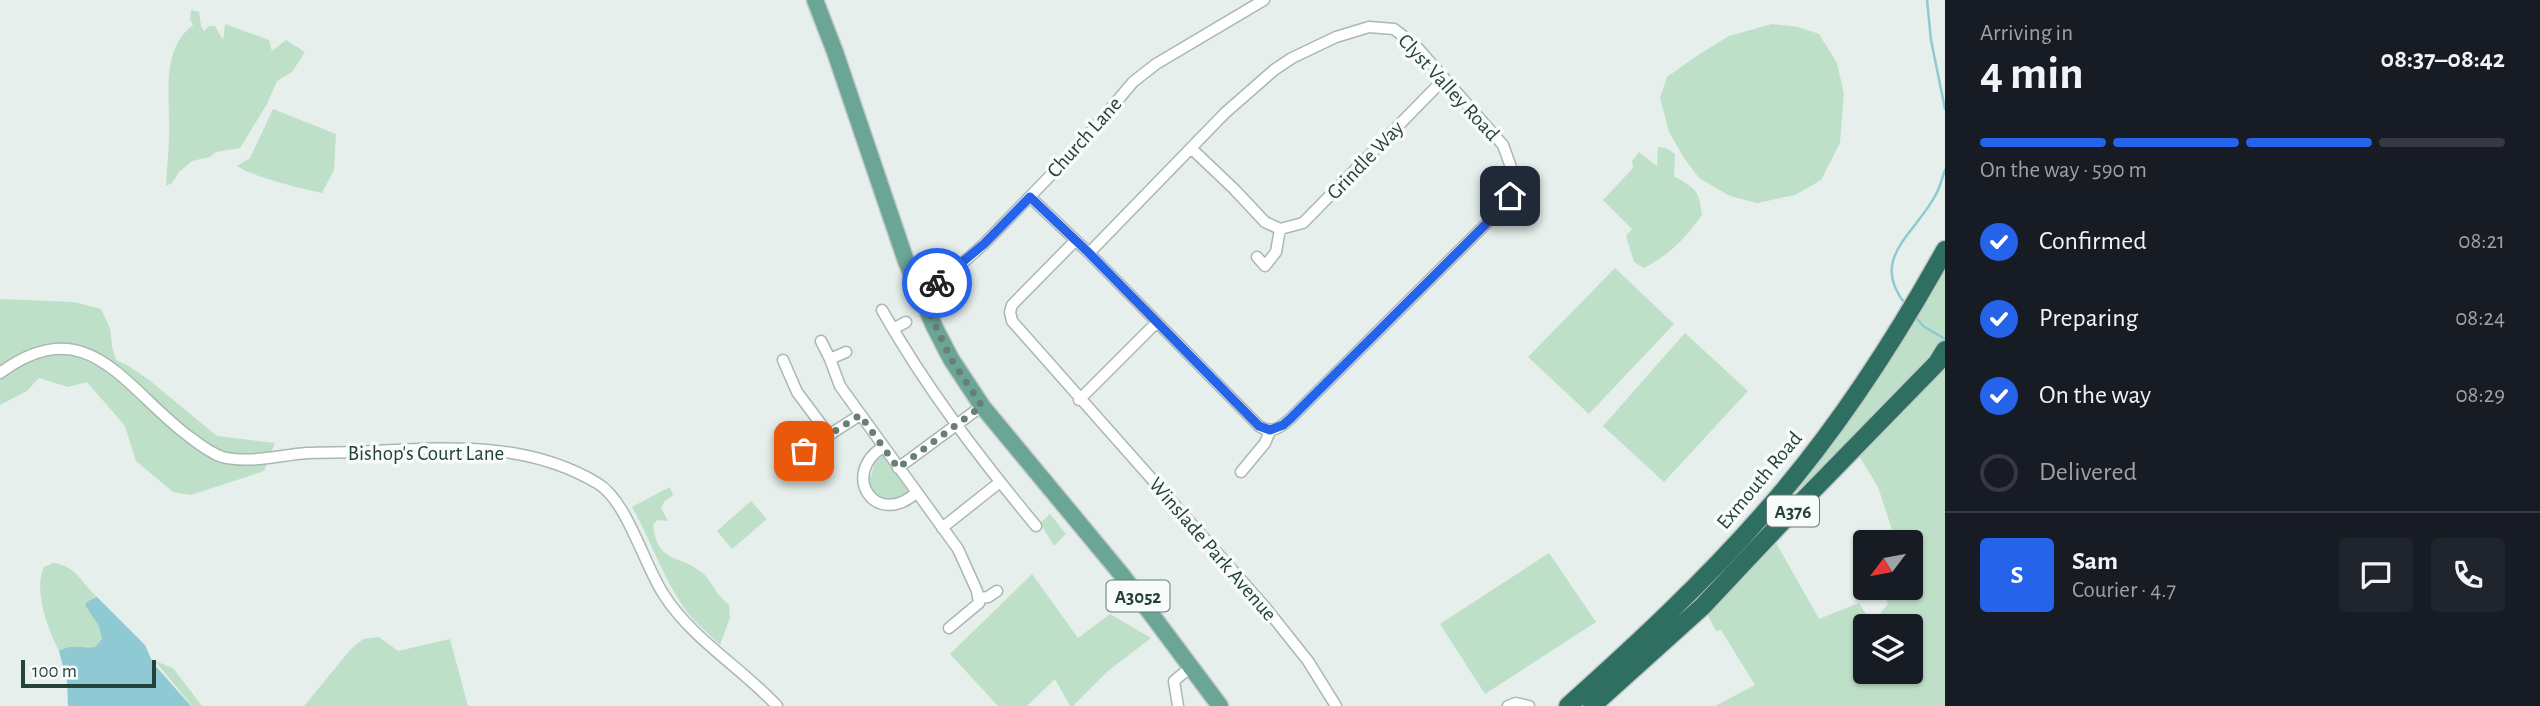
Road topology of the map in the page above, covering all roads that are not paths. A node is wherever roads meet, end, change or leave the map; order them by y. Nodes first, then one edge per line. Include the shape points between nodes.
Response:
1 (816, 0) edge
2 (1264, 0) edge
3 (1444, 79) junction
4 (1192, 149) junction
5 (1030, 197) junction
6 (1280, 229) junction
7 (1075, 241) junction
8 (1945, 250) edge
9 (1089, 253) junction
10 (1257, 257) dead end
11 (921, 295) junction
12 (882, 310) dead end
13 (906, 322) dead end
14 (1156, 323) junction
15 (893, 330) junction
16 (821, 341) dead end
17 (1945, 350) edge
18 (846, 352) dead end
19 (830, 359) junction
20 (783, 360) dead end
21 (0, 373) edge
22 (1079, 400) junction
23 (982, 406) junction
24 (860, 415) junction
25 (957, 423) junction
26 (1270, 430) junction
27 (829, 435) junction
28 (883, 447) junction
29 (804, 451) dead end
30 (898, 468) junction
31 (1241, 472) dead end
32 (1000, 482) junction
33 (916, 493) junction
34 (1036, 526) dead end
35 (942, 528) junction
36 (997, 591) dead end
37 (980, 598) junction
38 (949, 628) dead end
39 (1192, 666) junction
40 (777, 706) edge
41 (1178, 706) edge
42 (1220, 706) edge
43 (1336, 706) edge
44 (1508, 706) edge
45 (1529, 706) edge
46 (1568, 706) edge
47 (1592, 706) edge

1 - 11 main road, A3052
2 - 5 street, Church Lane via 1133,82
3 - 4 street, Clyst Valley Road via 1394,29 1359,29 1274,70
3 - 6 street, Grindle Way via 1303,223
3 - 26 street, Clyst Valley Road via 1503,145 1512,170 1510,196 1290,419
4 - 6 street via 1265,222
4 - 9 street, Clyst Valley Road
5 - 7 street
5 - 11 street, Church Lane via 984,244
6 - 10 street via 1267,268
7 - 9 street
7 - 22 street, Winslade Park Avenue via 1010,312 1012,321
8 - 46 highway, Exmouth Road / A376 via 1845,410 1767,510 1670,612
9 - 14 street
11 - 23 main road, A3052 via 951,359
12 - 15 street
13 - 15 street
14 - 22 street
14 - 26 street via 1259,426
15 - 25 street via 916,370
16 - 19 street
17 - 47 highway, Exmouth Road / A376 via 1703,606
18 - 19 street
19 - 24 street
20 - 27 street via 797,392
21 - 40 street, Bishop's Court Lane via 33,352 63,349 94,357 111,365 203,447 239,460 307,453 485,448 564,465 611,494 674,610 693,633
22 - 43 street, Winslade Park Avenue via 1265,607
23 - 25 street
23 - 39 main road, A3052
24 - 27 street
24 - 28 street
25 - 30 street
25 - 32 street
26 - 31 street, Clyst Valley Road
27 - 29 street
28 - 30 street
28 - 33 street via 871,455 863,470 868,495 892,506
30 - 33 street
32 - 34 street
32 - 35 street
33 - 35 street
35 - 37 street via 958,549
36 - 37 street
37 - 38 street
39 - 41 street via 1174,681
39 - 42 main road, A3052
44 - 45 street

